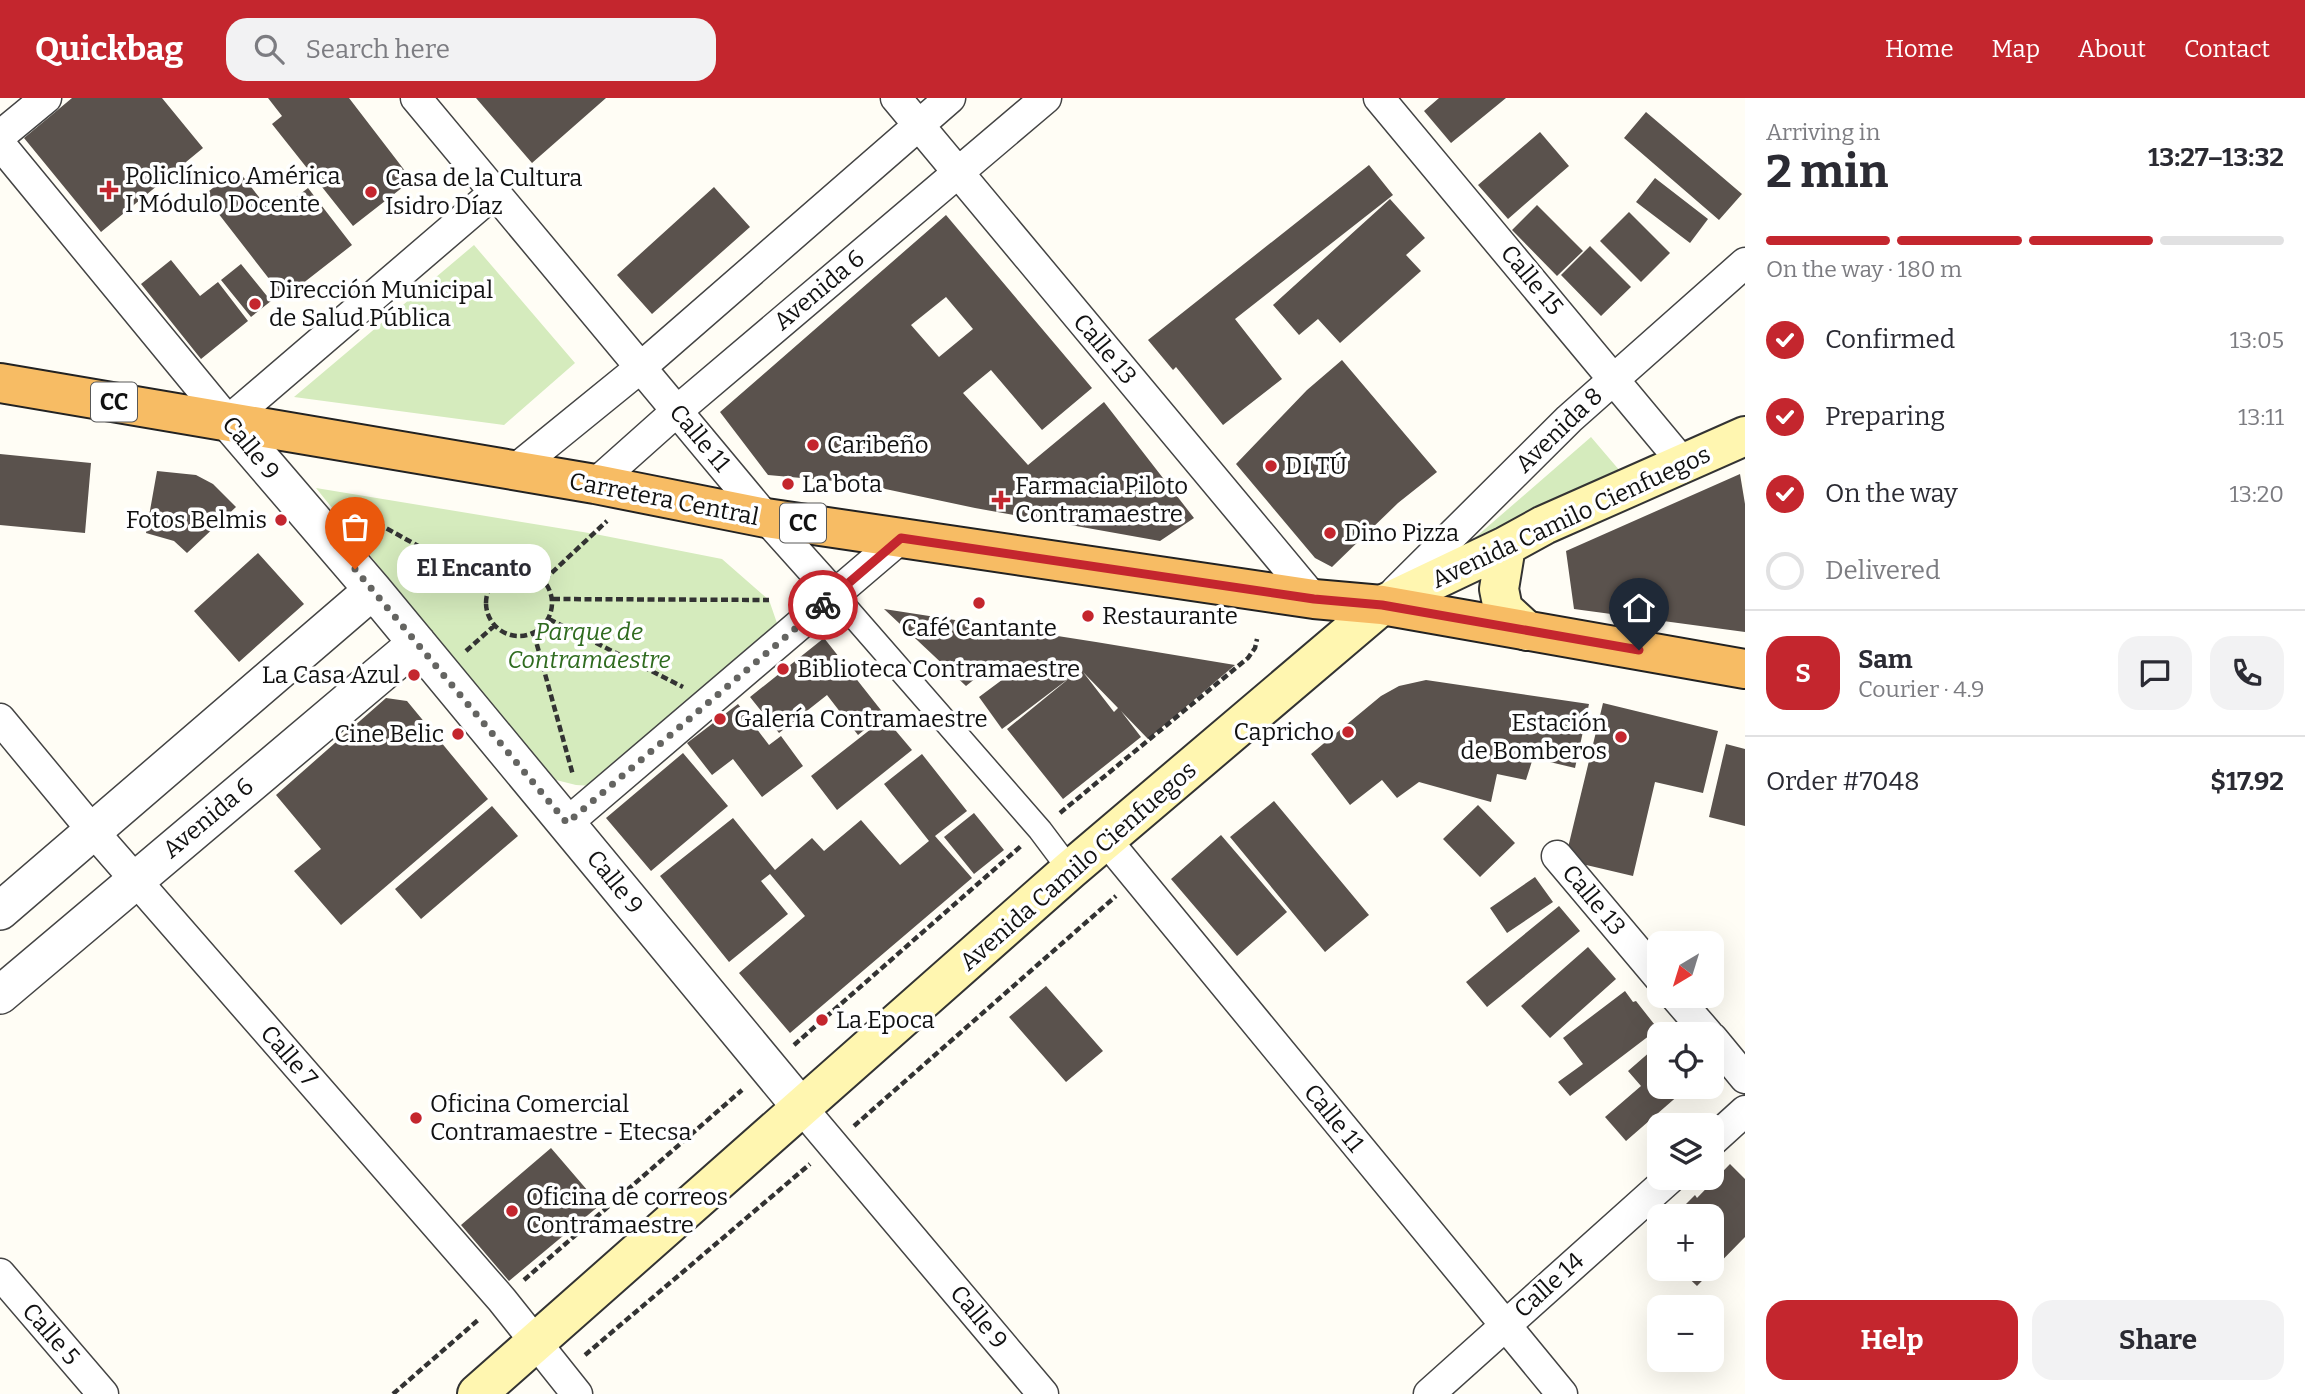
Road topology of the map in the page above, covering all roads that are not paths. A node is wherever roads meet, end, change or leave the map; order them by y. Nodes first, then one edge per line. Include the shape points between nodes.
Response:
1 (46, 98) edge
2 (416, 98) edge
3 (896, 98) edge
4 (950, 98) edge
5 (1046, 98) edge
6 (1379, 98) edge
7 (919, 125) junction
8 (0, 136) edge
9 (0, 144) edge
10 (957, 173) junction
11 (495, 192) junction
12 (1745, 263) edge
13 (640, 368) junction
14 (1614, 377) junction
15 (0, 383) edge
16 (678, 410) junction
17 (228, 421) junction
18 (1745, 436) edge
19 (1683, 463) junction
20 (512, 472) junction
21 (595, 485) junction
22 (766, 518) junction
23 (901, 538) junction
24 (1506, 546) junction
25 (373, 590) junction
26 (835, 595) junction
27 (1314, 599) junction
28 (1382, 605) junction
29 (1527, 631) junction
30 (417, 643) junction
31 (1745, 669) edge
32 (0, 719) edge
33 (574, 817) junction
34 (92, 830) junction
35 (1107, 841) junction
36 (1557, 856) dead end
37 (1070, 870) junction
38 (135, 880) junction
39 (0, 911) edge
40 (1647, 963) edge
41 (0, 995) edge
42 (1685, 1008) edge
43 (1698, 1022) edge
44 (1724, 1053) edge
45 (1745, 1078) edge
46 (801, 1107) junction
47 (1745, 1111) edge
48 (1724, 1130) edge
49 (1656, 1190) edge
50 (0, 1274) edge
51 (1504, 1325) junction
52 (536, 1343) junction
53 (103, 1394) edge
54 (477, 1394) edge
55 (577, 1394) edge
56 (1043, 1394) edge
57 (1429, 1394) edge
58 (1562, 1394) edge

1 - 8 street
2 - 11 street, Calle 11
3 - 7 street, Calle 13
4 - 7 street
5 - 10 street, Avenida 6
6 - 14 street, Calle 15
7 - 10 street, Calle 13
7 - 13 street
9 - 17 street, Calle 9
10 - 16 street, Avenida 6
10 - 27 street, Calle 13
11 - 13 street, Calle 11
11 - 17 street
12 - 14 street, Avenida 8
13 - 16 street, Calle 11
13 - 20 street
14 - 19 street, Calle 15
14 - 28 street, Avenida 8
15 - 17 highway, Carretera Central / CC
16 - 21 street, Avenida 6
16 - 22 street, Calle 11
17 - 20 highway, Carretera Central / CC
17 - 25 street, Calle 9
18 - 19 main road, Avenida Camilo Cienfuegos
19 - 24 main road, Avenida Camilo Cienfuegos
20 - 21 highway, Carretera Central / CC
21 - 22 highway, Carretera Central / CC
22 - 23 highway, Carretera Central / CC
22 - 26 street, Calle 11
23 - 26 street
23 - 27 highway, Carretera Central / CC
24 - 28 main road, Avenida Camilo Cienfuegos
24 - 29 main road via 1499,589 1503,609
25 - 30 street, Calle 9
25 - 34 street
26 - 33 street
26 - 37 street, Calle 11
27 - 28 highway, Carretera Central / CC
28 - 29 highway, Carretera Central / CC
28 - 35 main road, Avenida Camilo Cienfuegos
29 - 31 highway, Carretera Central / CC
30 - 33 street, Calle 9
30 - 38 street, Avenida 6
32 - 34 street, Calle 7
33 - 46 street, Calle 9
34 - 38 street, Calle 7
34 - 39 street
35 - 37 main road, Avenida Camilo Cienfuegos
35 - 51 street, Calle 11
36 - 40 street, Calle 13
37 - 46 main road, Avenida Camilo Cienfuegos
38 - 41 street, Avenida 6
38 - 52 street, Calle 7
42 - 43 street
44 - 45 street
46 - 52 main road, Avenida Camilo Cienfuegos
46 - 56 street, Calle 9
47 - 48 street
49 - 51 street, Calle 14
50 - 53 street, Calle 5
51 - 57 street, Calle 14
51 - 58 street, Calle 11
52 - 54 main road, Avenida Camilo Cienfuegos
52 - 55 street, Calle 7

